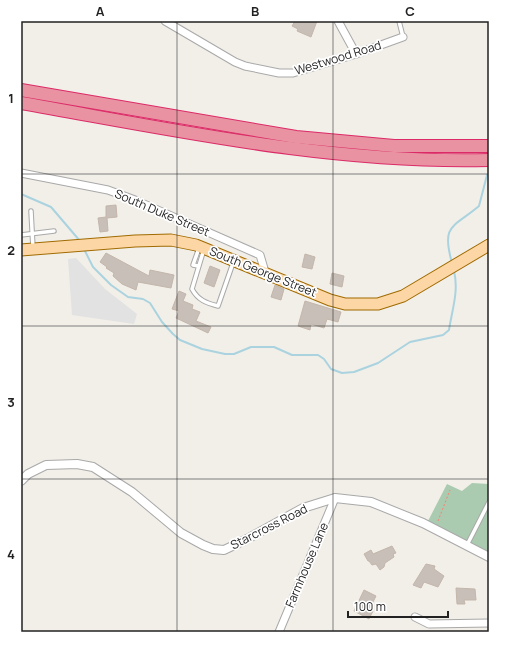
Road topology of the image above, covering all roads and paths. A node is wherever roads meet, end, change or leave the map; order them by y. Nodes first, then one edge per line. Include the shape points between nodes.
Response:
1 (165, 21) edge
2 (338, 21) edge
3 (399, 21) edge
4 (403, 37) joint
5 (356, 54) junction
6 (21, 90) edge
7 (21, 103) edge
8 (489, 146) edge
9 (489, 160) edge
10 (21, 173) edge
11 (31, 211) dead end
12 (54, 232) dead end
13 (32, 234) junction
14 (21, 235) edge
15 (489, 246) edge
16 (202, 247) junction
17 (34, 249) junction
18 (21, 250) edge
19 (234, 260) junction
20 (198, 266) junction
21 (265, 272) junction
22 (21, 480) edge
23 (450, 490) dead end
24 (335, 498) junction
25 (489, 502) edge
26 (435, 529) junction
27 (467, 546) junction
28 (489, 557) edge
29 (414, 617) dead end
30 (489, 623) edge
31 (279, 632) edge

1 - 5 street, Westwood Road via 235,62 279,73 293,73
2 - 5 street
3 - 4 lane
4 - 5 street, Westwood Road
6 - 8 highway via 296,137 394,146
7 - 9 highway via 337,155 391,159
10 - 21 street, South Duke Street via 108,190 136,200 260,255
11 - 13 lane
12 - 13 lane
13 - 14 lane
13 - 17 lane
15 - 21 main road, South George Street via 397,299 362,306 330,300
16 - 17 main road, South George Street via 184,242 153,240
16 - 19 main road, South George Street
16 - 20 lane
16 - 20 lane via 193,265
17 - 18 main road, South George Street
19 - 20 lane via 218,306 206,303 196,296 192,289
19 - 21 main road, South George Street
22 - 24 street, Starcross Road via 46,465 77,464 93,467 132,492 181,533 203,546 224,550 303,508
23 - 26 path
24 - 26 street, Starcross Road via 371,502
24 - 31 street, Farmhouse Lane
25 - 27 lane
26 - 27 street, Starcross Road
27 - 28 street, Starcross Road
29 - 30 street via 429,624

